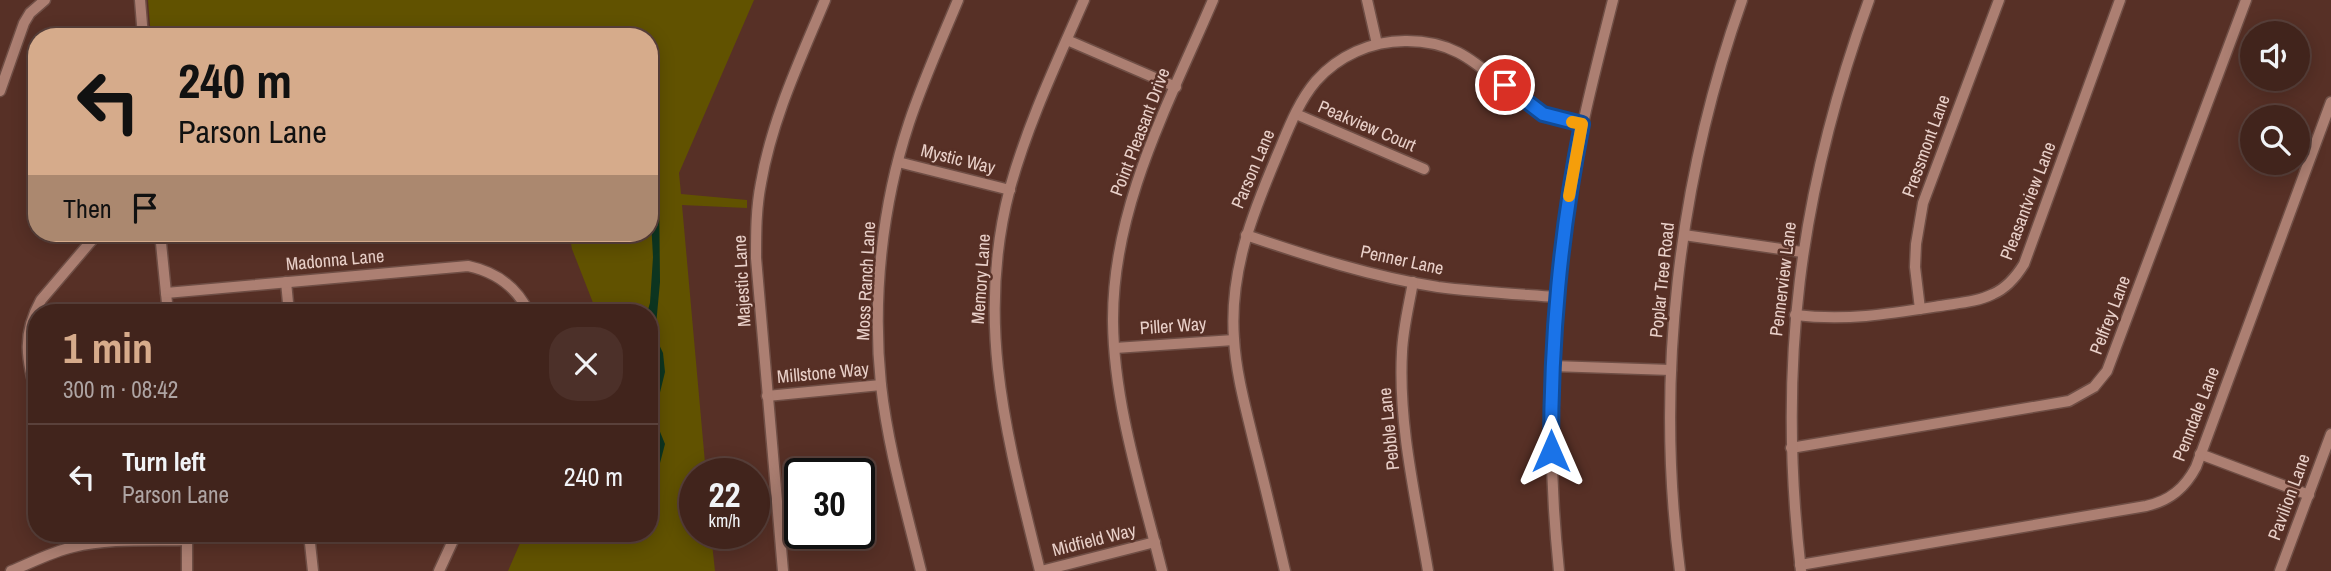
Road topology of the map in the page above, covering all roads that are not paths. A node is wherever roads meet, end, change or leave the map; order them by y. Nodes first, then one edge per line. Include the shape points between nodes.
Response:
1 (45, 0) edge
2 (140, 0) edge
3 (825, 0) edge
4 (958, 0) edge
5 (1084, 0) edge
6 (1213, 0) edge
7 (1367, 0) edge
8 (1742, 0) edge
9 (1869, 0) edge
10 (1999, 0) edge
11 (2120, 0) edge
12 (2245, 0) edge
13 (1610, 1) edge
14 (142, 28) edge
15 (1067, 40) junction
16 (1377, 44) junction
17 (1176, 87) junction
18 (0, 91) edge
19 (2331, 102) edge
20 (1296, 114) junction
21 (1582, 124) junction
22 (898, 162) junction
23 (1424, 169) dead end
24 (1010, 190) junction
25 (1246, 235) junction
26 (1684, 235) junction
27 (90, 242) edge
28 (161, 242) edge
29 (1802, 252) junction
30 (286, 282) junction
31 (1413, 282) junction
32 (166, 293) junction
33 (1556, 298) junction
34 (39, 304) edge
35 (167, 304) edge
36 (288, 304) edge
37 (524, 304) edge
38 (1920, 309) junction
39 (1795, 314) junction
40 (28, 332) edge
41 (1234, 340) junction
42 (1115, 348) junction
43 (28, 357) edge
44 (1552, 366) junction
45 (1671, 370) junction
46 (881, 385) junction
47 (767, 396) junction
48 (2331, 434) edge
49 (1791, 448) junction
50 (2200, 454) junction
51 (2309, 495) junction
52 (73, 542) edge
53 (114, 542) edge
54 (187, 542) edge
55 (310, 542) edge
56 (452, 542) edge
57 (1155, 542) junction
58 (74, 547) junction
59 (1800, 568) edge
60 (11, 571) edge
61 (187, 571) edge
62 (313, 571) edge
63 (439, 571) edge
64 (783, 571) edge
65 (921, 571) edge
66 (1040, 571) edge
67 (1162, 571) edge
68 (1285, 571) edge
69 (1428, 571) edge
70 (1559, 571) edge
71 (1680, 571) edge
72 (2280, 571) edge

1 - 18 street via 24,23
2 - 14 street
3 - 47 street, Majestic Lane via 782,103 761,183 756,258
4 - 22 street, Moss Ranch Lane via 922,85
5 - 15 street, Memory Lane
6 - 17 street, Point Pleasant Drive
7 - 16 street
8 - 26 street, Poplar Tree Road via 1712,98
9 - 29 street, Pennerview Lane via 1834,103
10 - 38 street, Pressmont Lane via 1923,203 1916,244
11 - 38 street, Pleasantview Lane via 2018,274 1992,295
12 - 49 street, Pelfrey Lane via 2108,371 2094,387 2069,401
13 - 21 street
15 - 17 street
15 - 24 street, Memory Lane via 1027,134
16 - 20 street, Parson Lane via 1328,69 1307,92
16 - 21 street, Parson Lane via 1419,41 1449,48 1479,64 1536,110
17 - 42 street, Point Pleasant Drive via 1141,170 1124,226 1114,288
19 - 50 street, Penndale Lane
20 - 23 street, Peakview Court
20 - 25 street, Parson Lane
21 - 33 street
22 - 24 street, Mystic Way
22 - 46 street, Moss Ranch Lane via 880,271
24 - 66 street, Memory Lane via 996,271 996,360 1006,432
25 - 31 street, Penner Lane
25 - 41 street, Parson Lane via 1235,292
26 - 29 street
26 - 45 street, Poplar Tree Road
27 - 34 street
28 - 32 street
29 - 39 street, Pennerview Lane
30 - 32 street, Madonna Lane
30 - 36 street
30 - 37 street, Madonna Lane via 468,267 501,279
31 - 33 street, Penner Lane
31 - 69 street, Pebble Lane via 1401,377
32 - 35 street
33 - 44 street
38 - 39 street, Pleasantview Lane via 1841,319
39 - 49 street, Pennerview Lane
40 - 43 street
41 - 42 street, Piller Way
41 - 68 street, Parson Lane
42 - 57 street, Point Pleasant Drive via 1121,397
44 - 45 street
44 - 70 street via 1552,478
45 - 71 street, Poplar Tree Road via 1671,465
46 - 47 street, Millstone Way
46 - 65 street, Moss Ranch Lane
47 - 64 street, Majestic Lane
48 - 51 street, Pavilion Lane
49 - 59 street, Pennerview Lane
50 - 51 street
50 - 59 street, Penndale Lane via 2184,486 2157,504
51 - 72 street, Pavilion Lane
52 - 58 street
53 - 58 street
54 - 61 street
55 - 62 street
56 - 63 street
57 - 66 street, Midfield Way
57 - 67 street, Point Pleasant Drive
58 - 60 street

